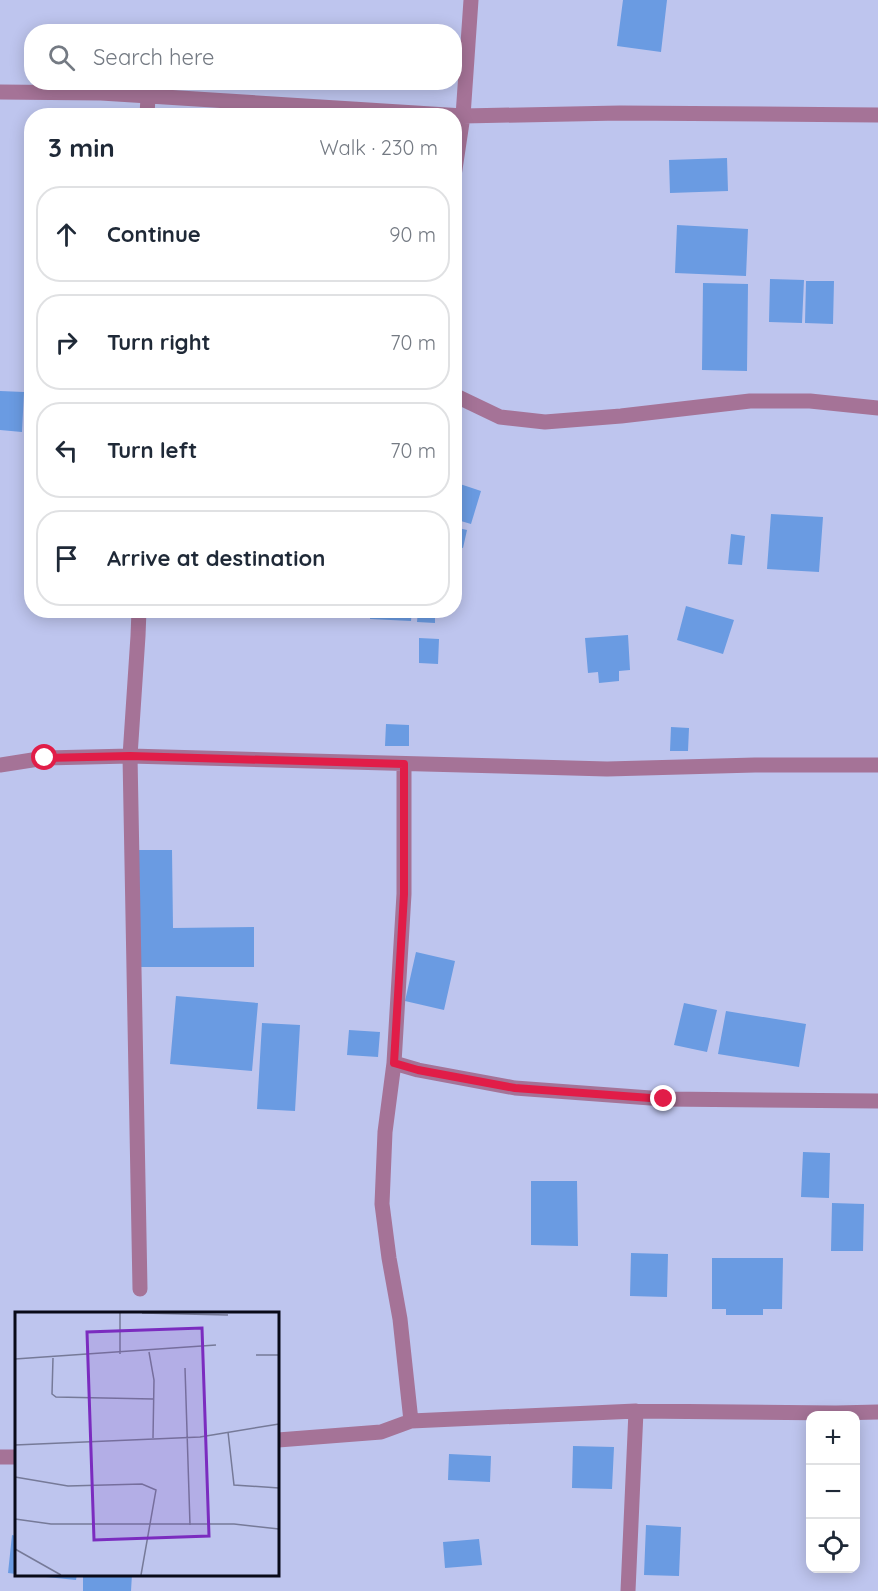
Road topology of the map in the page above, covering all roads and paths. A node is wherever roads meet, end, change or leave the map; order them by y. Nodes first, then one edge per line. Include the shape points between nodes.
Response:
1 (471, 0) edge
2 (0, 92) edge
3 (148, 96) junction
4 (147, 108) edge
5 (337, 108) edge
6 (878, 115) edge
7 (463, 116) junction
8 (462, 123) edge
9 (462, 399) edge
10 (878, 408) edge
11 (139, 618) edge
12 (130, 756) junction
13 (404, 764) junction
14 (0, 765) edge
15 (878, 765) edge
16 (394, 1063) junction
17 (878, 1101) edge
18 (140, 1289) dead end
19 (636, 1411) junction
20 (878, 1412) edge
21 (411, 1421) junction
22 (279, 1440) edge
23 (0, 1457) edge
24 (15, 1458) edge
25 (628, 1591) edge

1 - 7 street
2 - 3 street
3 - 4 street
3 - 5 street
6 - 7 street via 620,112
7 - 8 street
9 - 10 street via 500,417 545,422 750,401 810,401
11 - 12 street
12 - 13 street
12 - 14 street via 45,758
12 - 18 street
13 - 15 street via 607,769
13 - 16 street via 404,894
16 - 17 street via 515,1088 664,1099
16 - 21 street via 385,1132 382,1204
19 - 20 street
19 - 21 street
19 - 25 street
21 - 22 street via 381,1432
23 - 24 street

